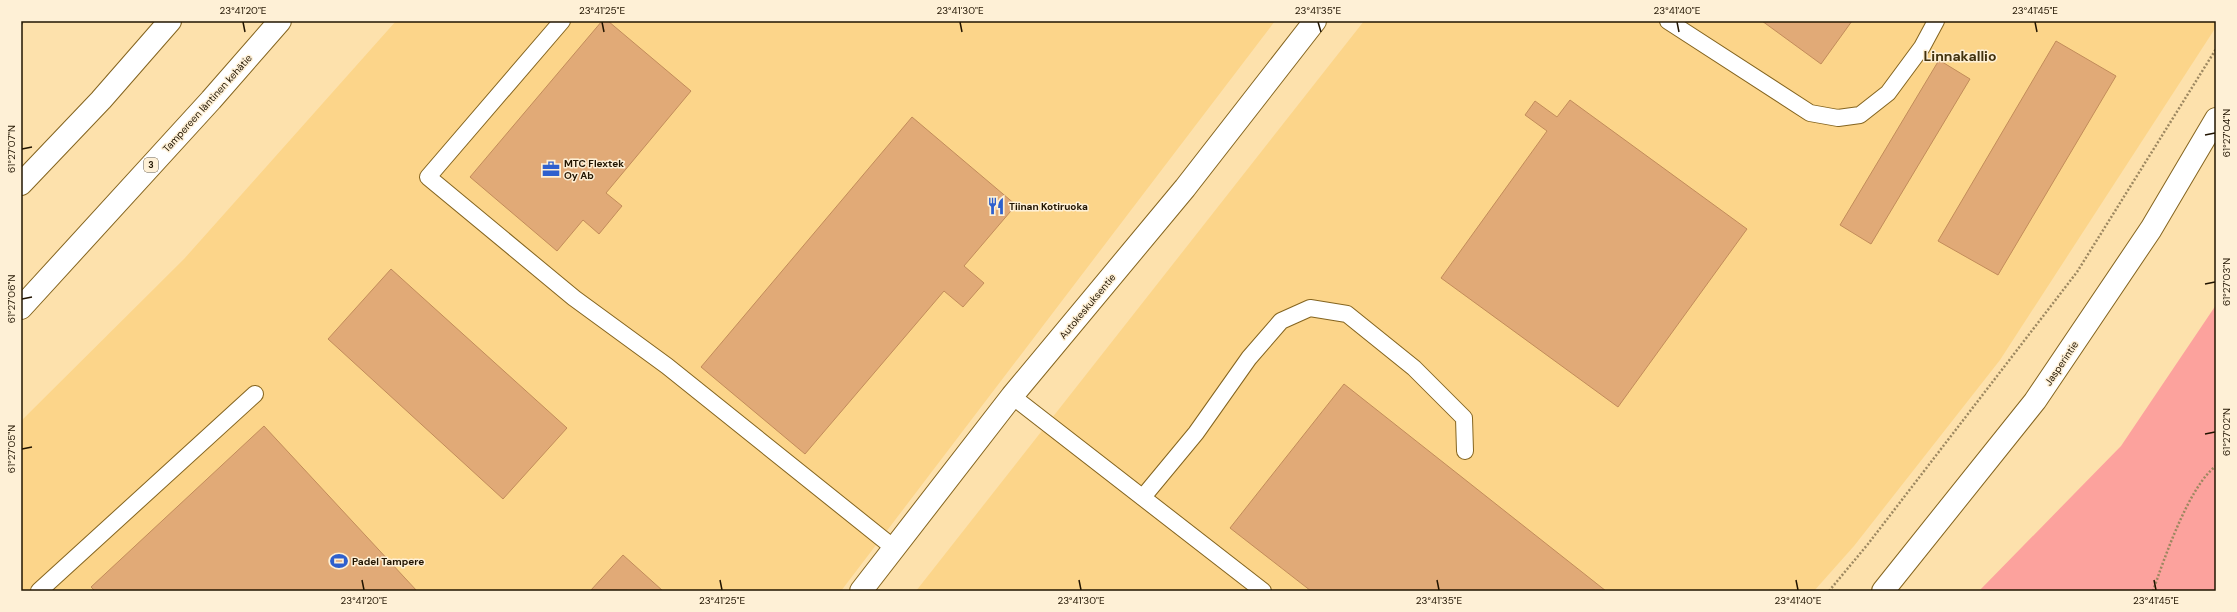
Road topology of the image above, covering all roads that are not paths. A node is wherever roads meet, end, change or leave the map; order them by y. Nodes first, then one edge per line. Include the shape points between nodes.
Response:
1 (170, 21) edge
2 (280, 21) edge
3 (562, 21) edge
4 (1315, 21) edge
5 (1668, 21) edge
6 (1936, 21) edge
7 (2216, 119) edge
8 (21, 184) edge
9 (21, 308) edge
10 (255, 394) dead end
11 (1012, 396) junction
12 (1465, 450) dead end
13 (1143, 498) junction
14 (894, 548) junction
15 (39, 591) edge
16 (861, 591) edge
17 (1263, 591) edge
18 (1883, 591) edge

1 - 8 main road via 101,100
2 - 9 main road, Tampereen läntinen kehätie / 3
3 - 14 lane via 428,177 574,298 666,366
4 - 11 main road, Autokeskuksentie via 1185,188
5 - 6 lane via 1810,113 1838,118 1860,115 1888,93 1922,47
7 - 18 main road, Jasperintie via 2151,229 2035,401
10 - 15 lane
11 - 13 lane
11 - 14 main road, Autokeskuksentie
12 - 13 lane via 1464,418 1414,368 1347,314 1310,308 1281,321 1249,358 1196,433
13 - 17 lane
14 - 16 main road, Autokeskuksentie

